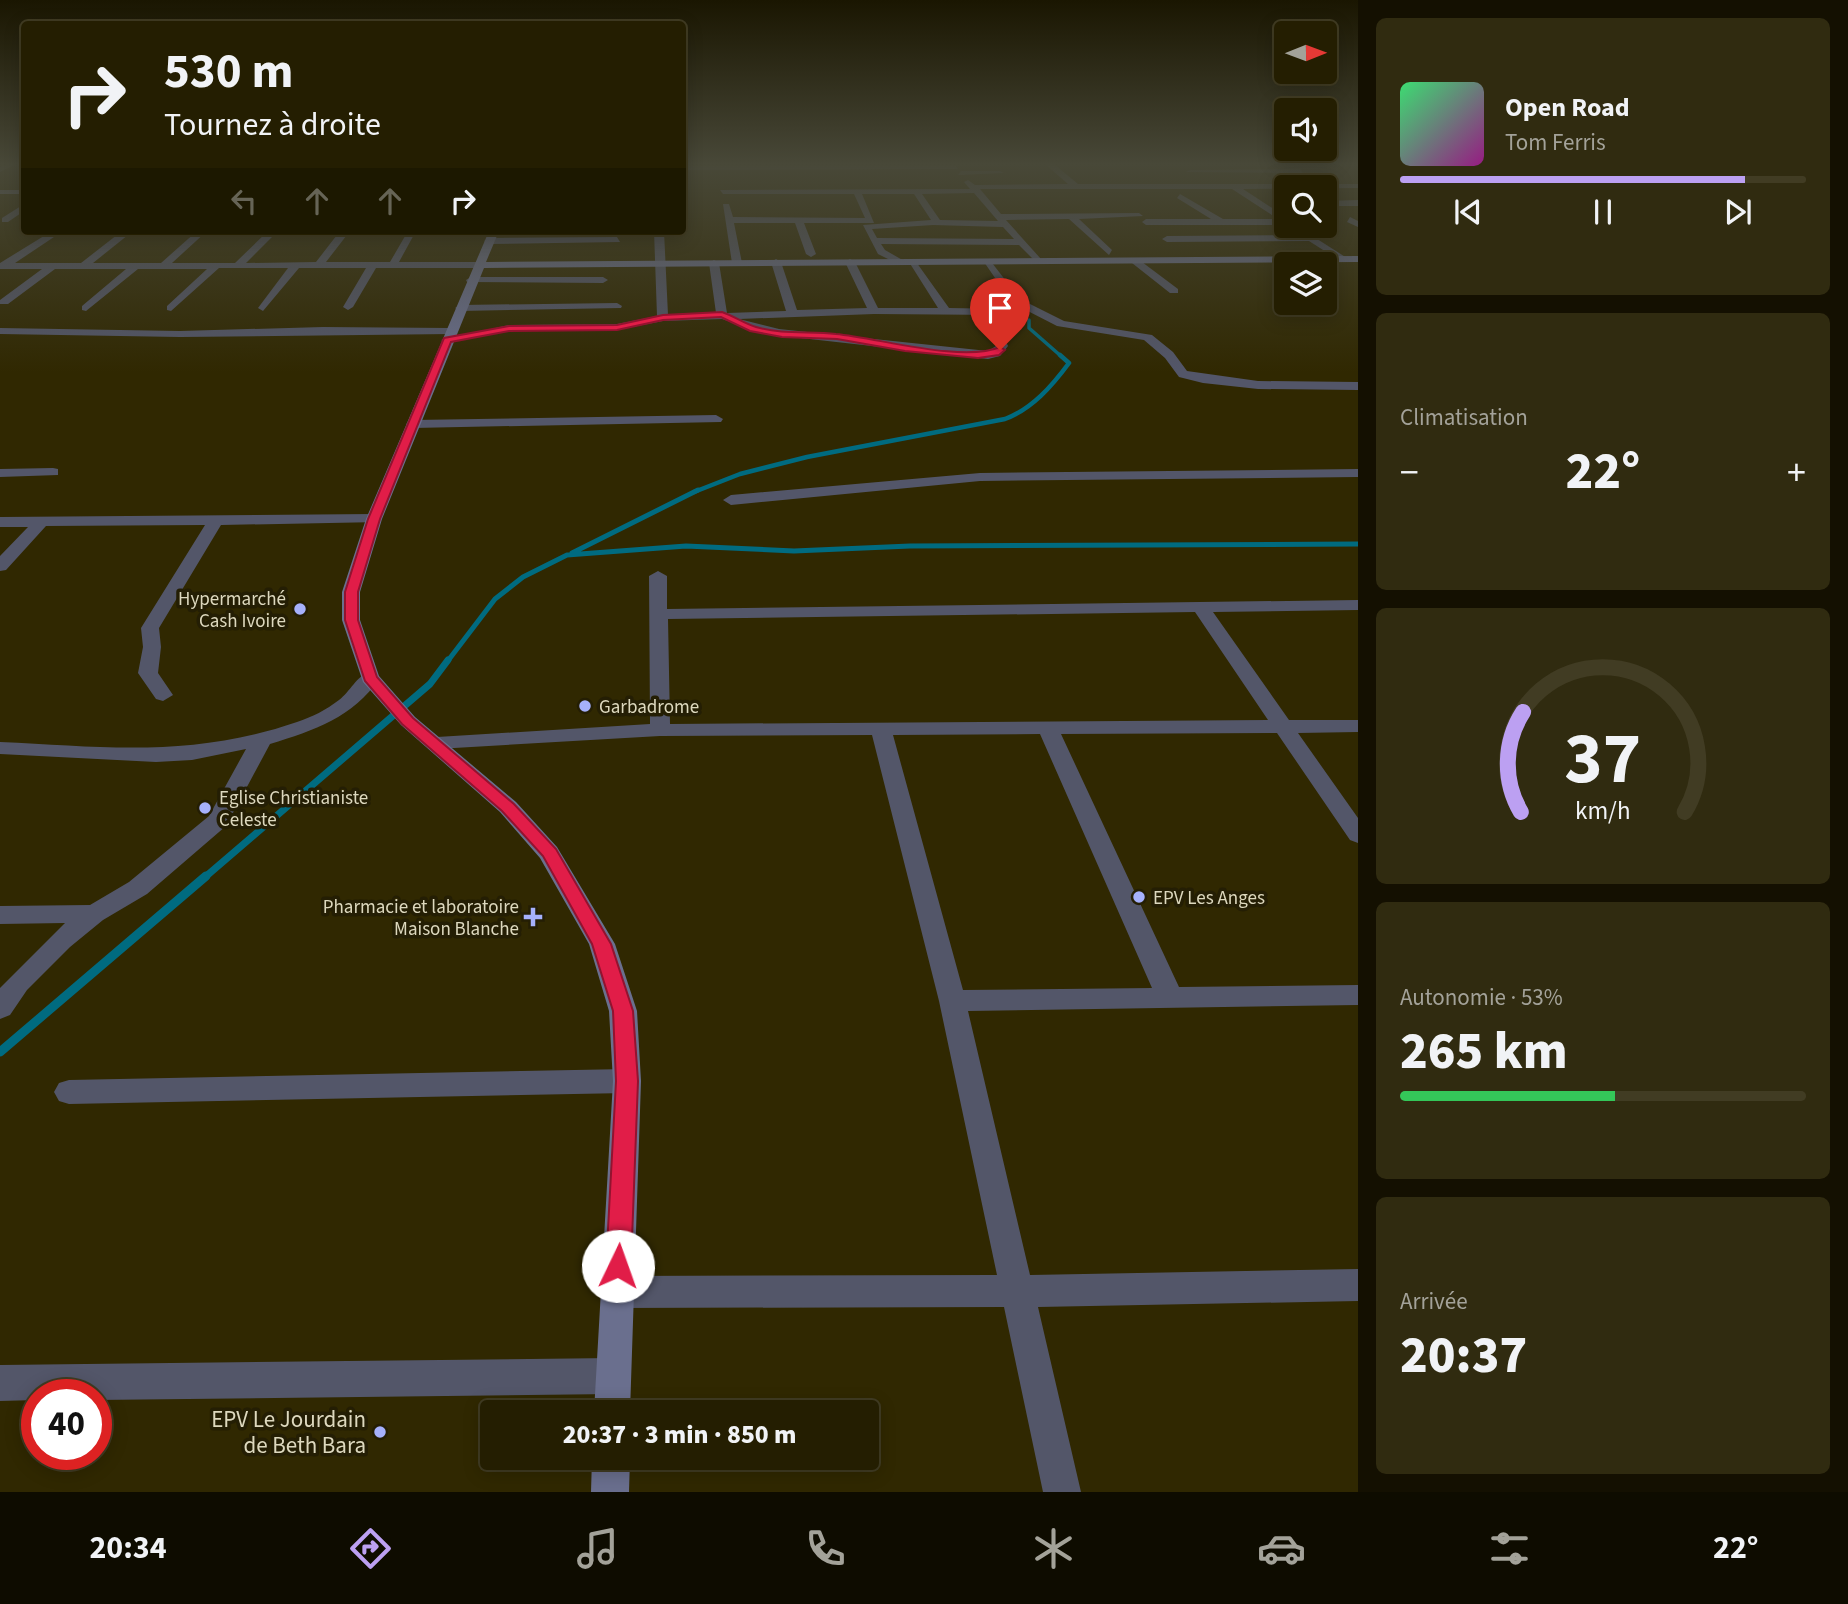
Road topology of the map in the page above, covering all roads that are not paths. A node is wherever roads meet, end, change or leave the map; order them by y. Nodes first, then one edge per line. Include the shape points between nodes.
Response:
1 (732, 234) edge
2 (803, 234) edge
3 (870, 234) edge
4 (1013, 234) edge
5 (1090, 234) edge
6 (1160, 234) edge
7 (52, 235) edge
8 (123, 235) edge
9 (198, 235) edge
10 (269, 235) edge
11 (342, 235) edge
12 (410, 235) edge
13 (492, 235) edge
14 (659, 235) edge
15 (1167, 239) junction
16 (1310, 239) joint
17 (617, 240) dead end
18 (489, 241) junction
19 (874, 241) junction
20 (1021, 242) junction
21 (1109, 252) dead end
22 (811, 254) dead end
23 (1199, 260) junction
24 (1342, 260) junction
25 (1358, 260) edge
26 (1038, 261) junction
27 (1135, 261) junction
28 (776, 262) junction
29 (850, 262) junction
30 (901, 262) junction
31 (914, 262) junction
32 (989, 262) junction
33 (661, 263) junction
34 (714, 263) junction
35 (737, 263) junction
36 (54, 265) junction
37 (84, 265) junction
38 (136, 265) junction
39 (164, 265) junction
40 (217, 265) junction
41 (238, 265) junction
42 (296, 265) junction
43 (319, 265) junction
44 (373, 265) junction
45 (393, 265) junction
46 (478, 265) junction
47 (2, 266) edge
48 (1358, 271) edge
49 (471, 280) junction
50 (603, 280) dead end
51 (1174, 291) dead end
52 (4, 302) dead end
53 (617, 306) dead end
54 (1014, 306) junction
55 (348, 307) dead end
56 (86, 308) dead end
57 (170, 308) dead end
58 (263, 308) dead end
59 (460, 308) junction
60 (874, 311) junction
61 (945, 311) junction
62 (792, 313) junction
63 (722, 315) junction
64 (663, 318) junction
65 (0, 331) edge
66 (449, 336) junction
67 (1358, 386) edge
68 (716, 419) dead end
69 (413, 424) junction
70 (52, 472) dead end
71 (0, 473) edge
72 (1358, 473) edge
73 (731, 500) dead end
74 (374, 519) junction
75 (216, 520) junction
76 (0, 522) edge
77 (42, 522) junction
78 (0, 566) edge
79 (658, 576) dead end
80 (1358, 605) edge
81 (1200, 607) junction
82 (658, 614) junction
83 (370, 678) junction
84 (163, 695) dead end
85 (1281, 726) junction
86 (1358, 726) edge
87 (660, 730) junction
88 (881, 730) junction
89 (1049, 730) junction
90 (262, 740) junction
91 (437, 743) junction
92 (0, 748) edge
93 (1358, 835) edge
94 (94, 914) junction
95 (0, 915) edge
96 (1358, 995) edge
97 (1170, 997) junction
98 (952, 1001) junction
99 (0, 1008) edge
100 (627, 1081) junction
101 (69, 1091) dead end
102 (1358, 1285) edge
103 (1016, 1291) junction
104 (617, 1292) junction
105 (613, 1377) junction
106 (0, 1383) edge
107 (612, 1400) edge
108 (611, 1470) edge
109 (611, 1492) edge
110 (1062, 1492) edge

1 - 35 street
2 - 22 street
3 - 19 street
4 - 20 street
5 - 21 street
6 - 15 street
7 - 47 street
8 - 37 street
9 - 39 street
10 - 41 street
11 - 43 street
12 - 45 street
13 - 18 street
14 - 33 street
15 - 16 street
15 - 23 street
16 - 24 street
17 - 18 street
18 - 46 street
19 - 20 street
19 - 30 street via 881,252
20 - 26 street
23 - 24 street
23 - 27 street
24 - 25 street
24 - 48 street
26 - 27 street
26 - 32 street
27 - 51 street
28 - 29 street
28 - 35 street
28 - 62 street
29 - 30 street
29 - 60 street
30 - 31 street
31 - 32 street
31 - 61 street
32 - 54 street
33 - 34 street
33 - 46 street
33 - 64 street
34 - 35 street
34 - 63 street
36 - 37 street
36 - 47 street
36 - 52 street
37 - 38 street
38 - 39 street
38 - 56 street
39 - 40 street
40 - 41 street
40 - 57 street
41 - 42 street
42 - 43 street
42 - 58 street
43 - 44 street
44 - 45 street
44 - 55 street
45 - 46 street
46 - 49 street
49 - 50 street
49 - 59 street
53 - 59 street
54 - 61 street
54 - 63 street via 996,322 1002,346 988,355 837,336 774,334
54 - 67 street via 1061,324 1148,337 1183,374 1202,379
59 - 66 street
60 - 61 street
60 - 62 street
62 - 63 street
63 - 64 street
64 - 66 street via 617,327 500,329
65 - 66 street via 323,330
66 - 69 street
68 - 69 street
69 - 74 street
70 - 71 street
72 - 73 street via 955,478
74 - 75 street
74 - 83 street via 351,592 358,646
75 - 77 street
75 - 84 street via 150,628 148,673
76 - 77 street
77 - 78 street
79 - 82 street
80 - 81 street
81 - 82 street
81 - 85 street
82 - 87 street
83 - 90 street via 358,698 333,716
83 - 91 street via 399,712
85 - 86 street
85 - 89 street
85 - 93 street
87 - 88 street
87 - 91 street
88 - 89 street
88 - 98 street
89 - 97 street
90 - 92 street via 156,756
90 - 94 street via 218,821 138,888
91 - 100 street via 508,807 550,853 580,901 601,944 623,1011
94 - 95 street
94 - 99 street via 29,970
96 - 97 street
97 - 98 street
98 - 103 street
100 - 101 street
100 - 104 street
102 - 103 street
103 - 104 street
103 - 110 street
104 - 105 street
105 - 106 street
105 - 107 street
108 - 109 street

